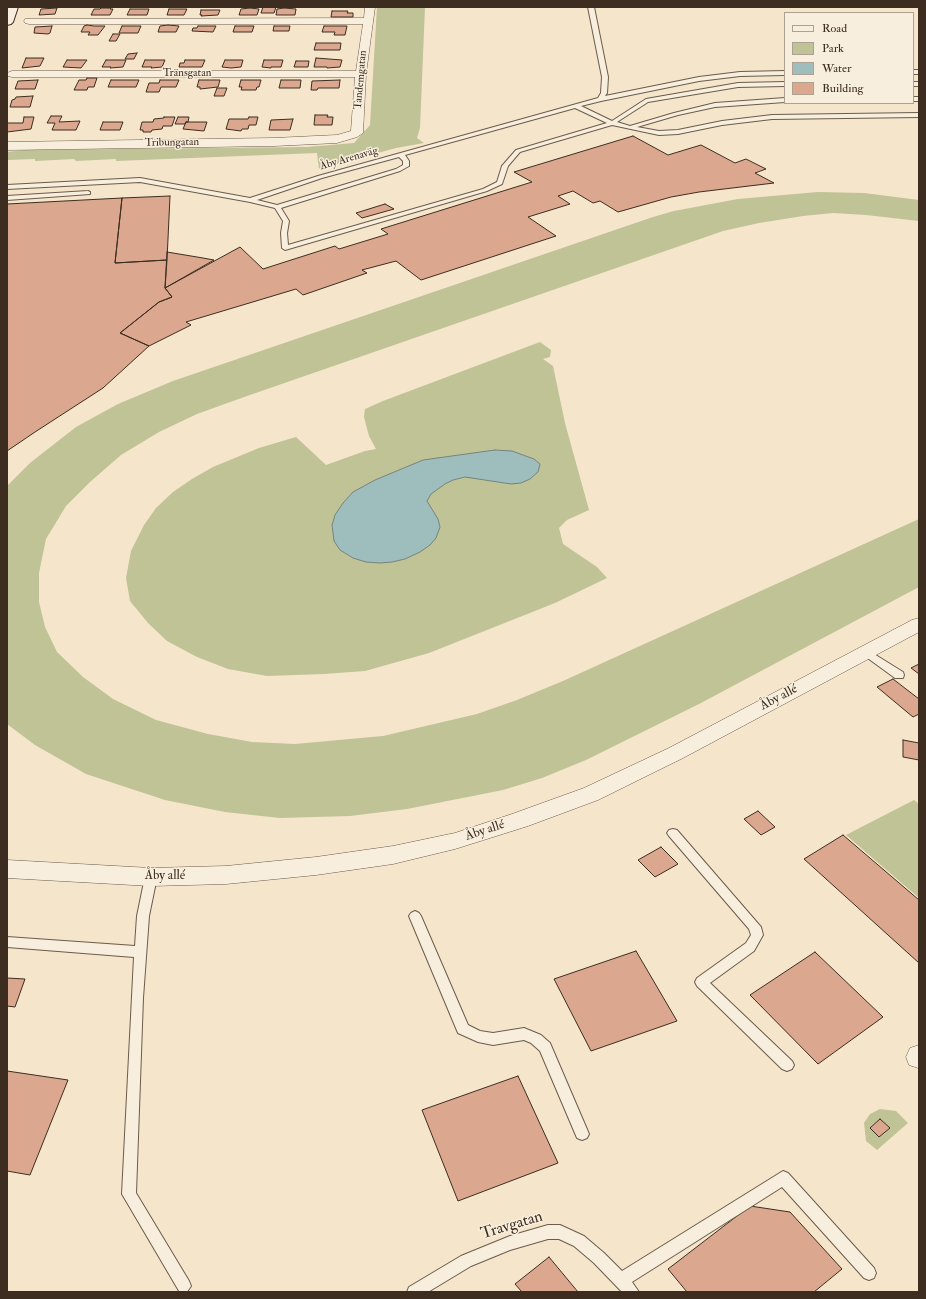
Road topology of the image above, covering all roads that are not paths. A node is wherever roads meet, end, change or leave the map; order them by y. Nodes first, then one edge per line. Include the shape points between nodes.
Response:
1 (12, 7) edge
2 (370, 7) edge
3 (591, 7) edge
4 (30, 21) dead end
5 (368, 21) junction
6 (7, 22) edge
7 (784, 73) edge
8 (12, 74) dead end
9 (361, 74) junction
10 (784, 84) edge
11 (600, 99) junction
12 (784, 100) edge
13 (576, 106) junction
14 (919, 115) edge
15 (612, 123) junction
16 (630, 128) junction
17 (337, 139) joint
18 (7, 146) edge
19 (401, 155) junction
20 (7, 187) edge
21 (88, 193) dead end
22 (7, 198) edge
23 (250, 200) junction
24 (277, 207) junction
25 (919, 624) edge
26 (866, 652) junction
27 (899, 675) dead end
28 (673, 834) dead end
29 (7, 869) edge
30 (152, 877) junction
31 (415, 916) dead end
32 (7, 942) edge
33 (140, 952) junction
34 (787, 1065) dead end
35 (582, 1134) dead end
36 (869, 1273) dead end
37 (622, 1280) junction
38 (184, 1286) dead end
39 (414, 1292) edge
40 (632, 1292) edge

1 - 6 street
2 - 5 street, Tandemgatan
3 - 11 lane via 605,77 604,93
4 - 5 street
5 - 9 street, Tandemgatan
7 - 11 lane, Åby Arenaväg via 740,74 699,79
8 - 9 street, Tränsgatan
9 - 17 street, Tandemgatan via 356,133
10 - 15 lane via 738,85 646,101
11 - 13 lane, Åby Arenaväg
12 - 16 lane via 714,106
13 - 15 lane
13 - 19 lane, Åby Arenaväg
14 - 16 lane via 772,117 658,133
15 - 16 lane
15 - 24 lane via 518,151 505,166 500,183 485,190 285,248 286,221
17 - 18 street, Tribungatan
19 - 23 lane, Åby Arenaväg via 320,177
19 - 24 lane via 406,161 406,166 398,170
20 - 23 lane, Åby Arenaväg via 140,180
21 - 22 lane
23 - 24 lane
25 - 26 street, Åby allé
26 - 27 lane
26 - 30 street, Åby allé via 676,753 591,794 455,841 393,855 316,866 226,875
28 - 34 lane via 755,927 757,935 750,947 701,982
29 - 30 street, Åby allé
30 - 33 lane via 143,916
31 - 35 lane via 462,1029 493,1039 524,1034 546,1047
32 - 33 lane
33 - 38 lane via 129,1194
36 - 37 lane via 783,1178
37 - 39 lane, Travgatan via 579,1241 560,1232 548,1232 510,1242 466,1261
37 - 40 lane, Travgatan

